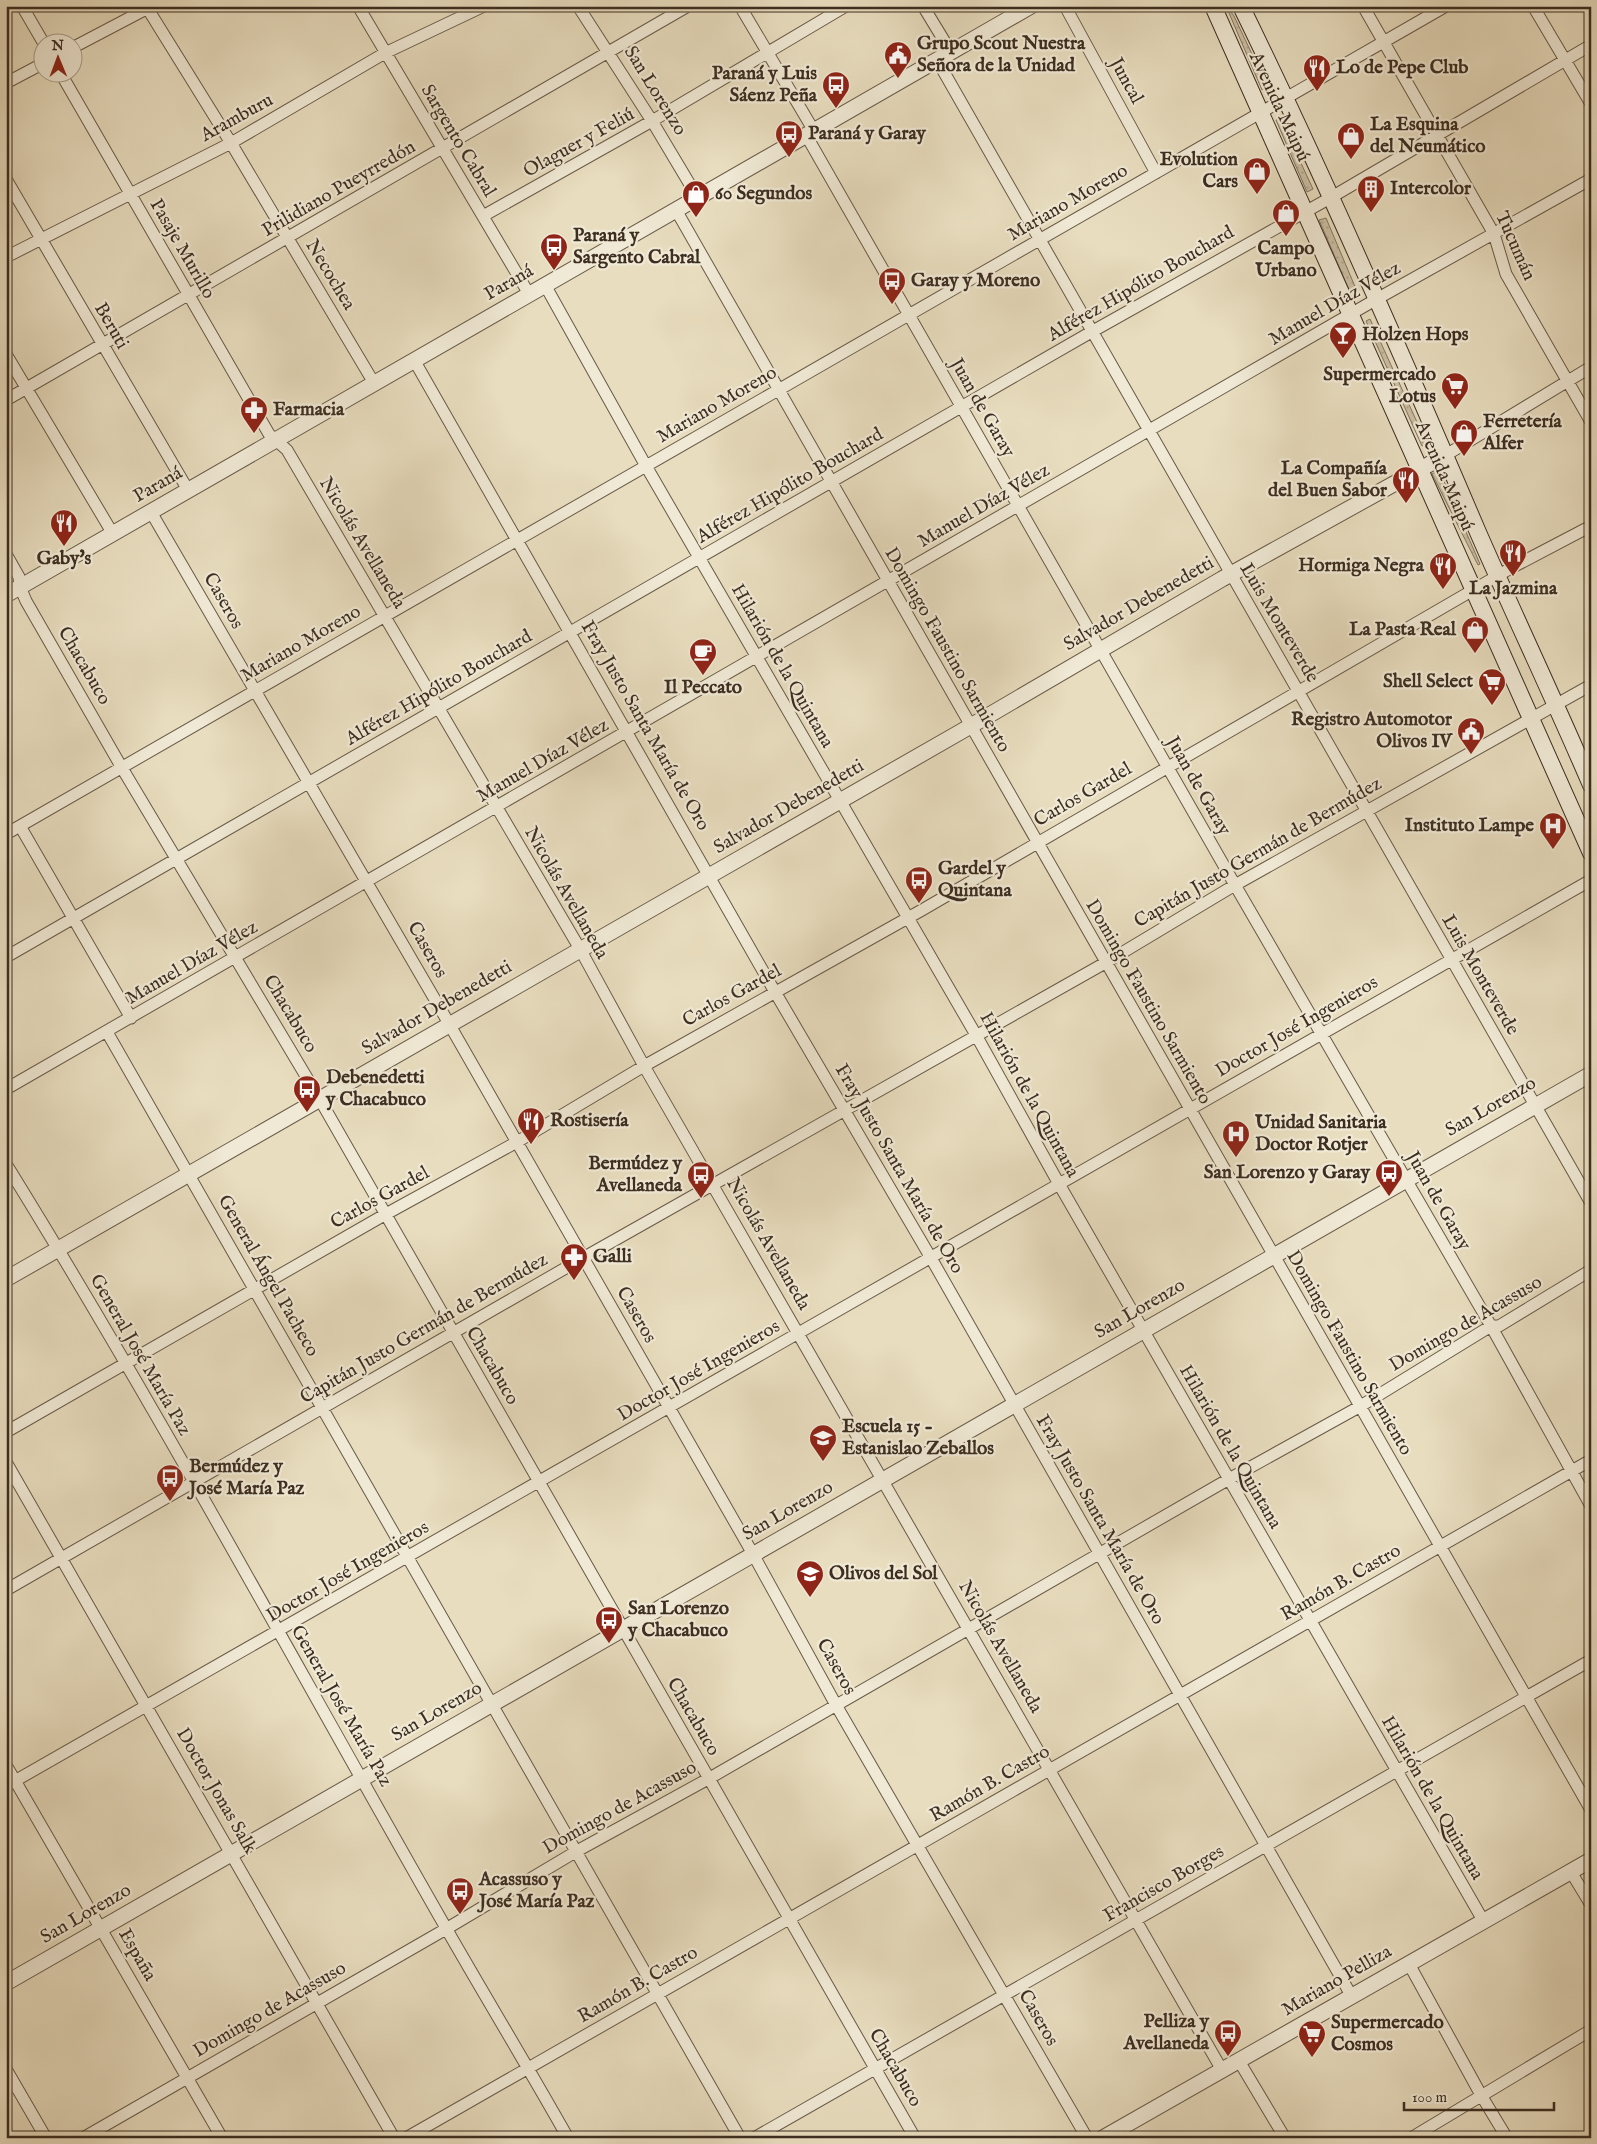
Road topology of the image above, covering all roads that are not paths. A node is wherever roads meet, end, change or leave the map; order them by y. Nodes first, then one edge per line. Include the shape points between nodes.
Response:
1 (22, 6) edge
2 (358, 6) edge
3 (484, 6) edge
4 (578, 6) edge
5 (688, 6) edge
6 (740, 6) edge
7 (846, 6) edge
8 (923, 6) edge
9 (1031, 6) edge
10 (1065, 6) edge
11 (1212, 6) edge
12 (1241, 6) edge
13 (1363, 6) edge
14 (1446, 6) edge
15 (1533, 6) edge
16 (149, 7) edge
17 (37, 32) edge
18 (1384, 42) junction
19 (82, 43) edge
20 (1591, 45) edge
21 (951, 52) junction
22 (385, 53) junction
23 (608, 53) junction
24 (768, 53) junction
25 (937, 60) junction
26 (1563, 60) junction
27 (32, 69) edge
28 (66, 82) edge
29 (6, 83) edge
30 (1286, 98) junction
31 (1591, 104) edge
32 (1259, 113) junction
33 (652, 121) junction
34 (810, 133) junction
35 (1437, 134) junction
36 (231, 143) junction
37 (442, 149) junction
38 (1156, 173) junction
39 (6, 179) edge
40 (1591, 179) edge
41 (131, 195) junction
42 (698, 198) junction
43 (1330, 198) junction
44 (676, 210) junction
45 (1305, 210) junction
46 (483, 216) junction
47 (1494, 234) junction
48 (288, 238) junction
49 (40, 239) junction
50 (1040, 239) junction
51 (6, 257) edge
52 (545, 285) junction
53 (529, 294) junction
54 (188, 296) junction
55 (1375, 300) junction
56 (908, 315) junction
57 (1350, 315) junction
58 (1093, 331) junction
59 (102, 345) junction
60 (6, 354) edge
61 (414, 360) junction
62 (1591, 367) edge
63 (1566, 382) junction
64 (374, 383) junction
65 (26, 389) junction
66 (778, 390) junction
67 (6, 400) edge
68 (961, 407) junction
69 (1591, 422) edge
70 (1150, 431) junction
71 (276, 440) junction
72 (1446, 455) junction
73 (646, 466) junction
74 (1419, 470) junction
75 (831, 482) junction
76 (188, 490) junction
77 (1018, 507) junction
78 (151, 512) junction
79 (1591, 526) edge
80 (113, 534) junction
81 (517, 540) junction
82 (6, 554) edge
83 (699, 558) junction
84 (1230, 574) junction
85 (1498, 576) junction
86 (888, 582) junction
87 (20, 587) junction
88 (1474, 590) junction
89 (6, 595) edge
90 (385, 616) junction
91 (570, 632) junction
92 (1100, 649) junction
93 (756, 658) junction
94 (1591, 685) edge
95 (255, 691) junction
96 (1299, 691) junction
97 (1557, 705) junction
98 (438, 708) junction
99 (1530, 717) junction
100 (970, 726) junction
101 (627, 732) junction
102 (1168, 767) junction
103 (122, 768) junction
104 (309, 783) junction
105 (1591, 784) edge
106 (839, 801) junction
107 (496, 807) junction
108 (1366, 810) junction
109 (20, 826) junction
110 (6, 834) edge
111 (1036, 842) junction
112 (1591, 853) edge
113 (177, 859) junction
114 (710, 875) junction
115 (1591, 880) edge
116 (367, 882) junction
117 (1235, 885) junction
118 (74, 918) junction
119 (906, 918) junction
120 (580, 949) junction
121 (6, 957) edge
122 (236, 958) junction
123 (1450, 959) junction
124 (1105, 963) junction
125 (775, 992) junction
126 (131, 1018) junction
127 (449, 1024) junction
128 (107, 1032) junction
129 (1321, 1034) junction
130 (976, 1035) junction
131 (644, 1066) junction
132 (1591, 1074) edge
133 (6, 1089) edge
134 (320, 1098) junction
135 (1535, 1105) junction
136 (845, 1108) junction
137 (1190, 1111) junction
138 (517, 1142) junction
139 (6, 1164) edge
140 (188, 1174) junction
141 (1405, 1180) junction
142 (714, 1184) junction
143 (1059, 1184) junction
144 (1591, 1203) edge
145 (386, 1214) junction
146 (59, 1249) junction
147 (1273, 1256) junction
148 (583, 1258) junction
149 (931, 1258) junction
150 (1591, 1270) edge
151 (6, 1279) edge
152 (255, 1289) junction
153 (1491, 1326) junction
154 (1143, 1330) junction
155 (453, 1333) junction
156 (799, 1333) junction
157 (125, 1364) junction
158 (1014, 1405) junction
159 (1359, 1407) junction
160 (323, 1408) junction
161 (669, 1408) junction
162 (6, 1432) edge
163 (1591, 1460) edge
164 (6, 1462) edge
165 (1571, 1472) junction
166 (883, 1479) junction
167 (1229, 1479) junction
168 (193, 1483) junction
169 (538, 1483) junction
170 (1591, 1506) edge
171 (1440, 1547) junction
172 (753, 1554) junction
173 (1100, 1555) junction
174 (62, 1558) junction
175 (409, 1558) junction
176 (6, 1590) edge
177 (1310, 1621) junction
178 (622, 1629) junction
179 (970, 1630) junction
180 (278, 1631) junction
181 (1591, 1660) edge
182 (1180, 1696) junction
183 (1526, 1697) junction
184 (492, 1704) junction
185 (147, 1705) junction
186 (836, 1705) junction
187 (6, 1765) edge
188 (1050, 1770) junction
189 (1396, 1771) junction
190 (362, 1778) junction
191 (708, 1779) junction
192 (11, 1783) edge
193 (1591, 1810) edge
194 (919, 1845) junction
195 (1266, 1846) junction
196 (577, 1851) junction
197 (231, 1853) junction
198 (1591, 1860) edge
199 (1571, 1872) junction
200 (1591, 1905) edge
201 (789, 1919) junction
202 (1136, 1920) junction
203 (1484, 1922) junction
204 (101, 1928) junction
205 (446, 1929) junction
206 (1409, 1964) junction
207 (6, 1983) edge
208 (658, 1994) junction
209 (1005, 1994) junction
210 (1351, 1996) junction
211 (318, 2003) junction
212 (1591, 2030) edge
213 (1239, 2061) junction
214 (528, 2068) junction
215 (6, 2069) edge
216 (875, 2069) junction
217 (1222, 2070) junction
218 (187, 2077) junction
219 (1481, 2095) junction
220 (46, 2138) edge
221 (83, 2138) edge
222 (222, 2138) edge
223 (394, 2138) edge
224 (406, 2138) edge
225 (568, 2138) edge
226 (740, 2138) edge
227 (754, 2138) edge
228 (915, 2138) edge
229 (1086, 2138) edge
230 (1103, 2138) edge
231 (1285, 2138) edge
232 (1411, 2138) edge
233 (1507, 2138) edge

1 - 17 street
2 - 22 street, Sargento Cabral
3 - 22 street, Aramburu
4 - 23 street, San Lorenzo
5 - 23 street, Prilidiano Pueyrredón
6 - 24 street, Juan de Garay
7 - 24 street, Olaguer y Feliú
8 - 21 street
9 - 21 street, Paraná
10 - 38 street, Juncal
11 - 32 main road, Avenida Maipú
12 - 30 main road, Avenida Maipú
13 - 18 street, Tucumán
14 - 18 street, Mariano Moreno
15 - 26 street
16 - 19 street
16 - 36 street, Necochea
18 - 30 street, Mariano Moreno
18 - 35 street, Tucumán
20 - 26 street, Alférez Hipólito Bouchard
21 - 25 street, Paraná
22 - 36 street, Aramburu
22 - 37 street, Sargento Cabral
23 - 33 street, San Lorenzo
23 - 37 street, Prilidiano Pueyrredón
24 - 33 street, Olaguer y Feliú
24 - 34 street, Juan de Garay
25 - 34 street, Paraná
25 - 50 street, Luis Monteverde
26 - 31 street
26 - 35 street, Alférez Hipólito Bouchard
27 - 29 street
28 - 41 street, Pasaje Murillo
30 - 32 street, Mariano Moreno
30 - 43 main road, Avenida Maipú
32 - 38 street, Mariano Moreno
32 - 45 main road, Avenida Maipú
33 - 42 street, San Lorenzo
33 - 46 street, Olaguer y Feliú
34 - 42 street, Paraná
34 - 56 street, Juan de Garay
35 - 43 street, Alférez Hipólito Bouchard
35 - 47 street, Tucumán
36 - 41 street, Aramburu
36 - 48 street, Necochea
37 - 46 street, Sargento Cabral
37 - 48 street, Prilidiano Pueyrredón
38 - 50 street, Mariano Moreno
39 - 49 street, Beruti
40 - 47 street, Manuel Díaz Vélez
41 - 49 street, Aramburu
41 - 54 street, Pasaje Murillo
42 - 44 street, Paraná
43 - 45 street, Alférez Hipólito Bouchard
43 - 55 main road, Avenida Maipú
44 - 52 street, Paraná
44 - 66 street, Domingo Faustino Sarmiento
45 - 57 main road, Avenida Maipú
45 - 58 street, Alférez Hipólito Bouchard
46 - 53 street, Sargento Cabral
47 - 55 street, Manuel Díaz Vélez
47 - 63 street, Tucumán via 1506,274
48 - 54 street, Prilidiano Pueyrredón
48 - 64 street, Necochea
49 - 51 street, Aramburu
49 - 59 street, Beruti
50 - 56 street, Mariano Moreno
50 - 58 street, Luis Monteverde
52 - 53 street, Paraná
52 - 73 street, Hilarión de la Quintana
53 - 61 street, Paraná
54 - 59 street, Prilidiano Pueyrredón
54 - 71 street, Pasaje Murillo via 269,434
55 - 57 street, Manuel Díaz Vélez
55 - 72 main road, Avenida Maipú
56 - 66 street, Mariano Moreno
56 - 68 street, Juan de Garay
57 - 70 street, Manuel Díaz Vélez
57 - 74 main road, Avenida Maipú
58 - 68 street, Alférez Hipólito Bouchard
58 - 70 street, Luis Monteverde
59 - 65 street, Prilidiano Pueyrredón
59 - 76 street, Beruti
60 - 65 street
61 - 64 street, Paraná
61 - 81 street, Fray Justo Santa María de Oro
62 - 63 street, Salvador Debenedetti
63 - 69 street, Tucumán
63 - 72 street, Salvador Debenedetti
64 - 71 street, Paraná
65 - 67 street, Prilidiano Pueyrredón
65 - 80 street
66 - 73 street, Mariano Moreno
66 - 75 street, Domingo Faustino Sarmiento
68 - 75 street, Alférez Hipólito Bouchard
68 - 77 street, Juan de Garay
70 - 77 street, Manuel Díaz Vélez
70 - 84 street, Luis Monteverde
71 - 76 street, Paraná
71 - 90 street, Nicolás Avellaneda via 287,450
72 - 74 street, Salvador Debenedetti
72 - 85 main road, Avenida Maipú
73 - 81 street, Mariano Moreno
73 - 83 street, Hilarión de la Quintana
74 - 84 street, Salvador Debenedetti
74 - 88 main road, Avenida Maipú
75 - 83 street, Alférez Hipólito Bouchard
75 - 86 street, Domingo Faustino Sarmiento
76 - 78 street, Paraná
77 - 86 street, Manuel Díaz Vélez
77 - 92 street, Juan de Garay
78 - 80 street, Paraná
78 - 95 street, Caseros
79 - 85 street, Carlos Gardel
80 - 87 street, Paraná
81 - 90 street, Mariano Moreno
81 - 91 street, Fray Justo Santa María de Oro
82 - 87 street, Chacabuco via 19,577
83 - 91 street, Alférez Hipólito Bouchard
83 - 93 street, Hilarión de la Quintana
84 - 92 street, Salvador Debenedetti
84 - 96 street, Luis Monteverde
85 - 88 street, Carlos Gardel
85 - 97 main road, Avenida Maipú
86 - 93 street, Manuel Díaz Vélez
86 - 100 street, Domingo Faustino Sarmiento
87 - 89 street, Paraná
87 - 103 street, Chacabuco
88 - 96 street, Carlos Gardel
88 - 99 main road, Avenida Maipú
90 - 95 street, Mariano Moreno
90 - 98 street, Nicolás Avellaneda
91 - 98 street, Alférez Hipólito Bouchard
91 - 101 street, Fray Justo Santa María de Oro
92 - 100 street, Salvador Debenedetti
92 - 102 street, Juan de Garay
93 - 101 street, Manuel Díaz Vélez
93 - 106 street, Hilarión de la Quintana
94 - 97 street, Capitán Justo Germán de Bermúdez
95 - 103 street, Mariano Moreno
95 - 104 street, Caseros
96 - 102 street, Carlos Gardel
96 - 108 street, Luis Monteverde
97 - 99 street, Capitán Justo Germán de Bermúdez
97 - 105 main road, Avenida Maipú
98 - 104 street, Alférez Hipólito Bouchard
98 - 107 street, Nicolás Avellaneda
99 - 108 street, Capitán Justo Germán de Bermúdez
99 - 112 main road, Avenida Maipú
100 - 106 street, Salvador Debenedetti
100 - 111 street, Domingo Faustino Sarmiento
101 - 107 street, Manuel Díaz Vélez
101 - 114 street, Fray Justo Santa María de Oro
102 - 111 street, Carlos Gardel
102 - 117 street, Juan de Garay
103 - 109 street, Mariano Moreno
103 - 113 street, Chacabuco
104 - 113 street, Alférez Hipólito Bouchard
104 - 116 street, Caseros
106 - 114 street, Salvador Debenedetti
106 - 119 street, Hilarión de la Quintana
107 - 116 street, Manuel Díaz Vélez
107 - 120 street, Nicolás Avellaneda
108 - 117 street, Capitán Justo Germán de Bermúdez
108 - 123 street, Luis Monteverde
109 - 110 street, Mariano Moreno
109 - 118 street
111 - 119 street, Carlos Gardel
111 - 124 street, Domingo Faustino Sarmiento
113 - 118 street, Alférez Hipólito Bouchard
113 - 122 street, Chacabuco
114 - 120 street, Salvador Debenedetti
114 - 125 street, Fray Justo Santa María de Oro
115 - 123 street, Doctor José Ingenieros
116 - 122 street, Manuel Díaz Vélez
116 - 127 street, Caseros
117 - 124 street, Capitán Justo Germán de Bermúdez
117 - 129 street, Juan de Garay
118 - 121 street, Alférez Hipólito Bouchard
118 - 126 street
119 - 125 street, Carlos Gardel
119 - 130 street, Hilarión de la Quintana
120 - 127 street, Salvador Debenedetti
120 - 131 street, Nicolás Avellaneda
122 - 126 street, Manuel Díaz Vélez
122 - 134 street, Chacabuco
123 - 129 street, Doctor José Ingenieros
123 - 135 street, Luis Monteverde
124 - 130 street, Capitán Justo Germán de Bermúdez
124 - 137 street, Domingo Faustino Sarmiento
125 - 131 street, Carlos Gardel
125 - 136 street, Fray Justo Santa María de Oro
126 - 128 street, Manuel Díaz Vélez
127 - 134 street, Salvador Debenedetti
127 - 138 street, Caseros
128 - 133 street, Manuel Díaz Vélez
128 - 140 street, General Ángel Pacheco
129 - 137 street, Doctor José Ingenieros
129 - 141 street, Juan de Garay
130 - 136 street, Capitán Justo Germán de Bermúdez
130 - 143 street, Hilarión de la Quintana
131 - 138 street, Carlos Gardel
131 - 142 street, Nicolás Avellaneda
132 - 135 street, San Lorenzo
134 - 140 street, Salvador Debenedetti
134 - 145 street, Chacabuco
135 - 141 street, San Lorenzo
135 - 144 street, Luis Monteverde
136 - 142 street, Capitán Justo Germán de Bermúdez
136 - 149 street, Fray Justo Santa María de Oro
137 - 143 street, Doctor José Ingenieros
137 - 147 street, Domingo Faustino Sarmiento
138 - 145 street, Carlos Gardel
138 - 148 street, Caseros
139 - 146 street, General José María Paz
140 - 146 street, Salvador Debenedetti
140 - 152 street, General Ángel Pacheco
141 - 147 street, San Lorenzo
141 - 153 street, Juan de Garay
142 - 148 street, Capitán Justo Germán de Bermúdez
142 - 156 street, Nicolás Avellaneda
143 - 149 street, Doctor José Ingenieros
143 - 154 street, Hilarión de la Quintana
145 - 152 street, Carlos Gardel
145 - 155 street, Chacabuco
146 - 151 street, Salvador Debenedetti
146 - 157 street, General José María Paz
147 - 154 street, San Lorenzo
147 - 159 street, Domingo Faustino Sarmiento
148 - 155 street, Capitán Justo Germán de Bermúdez
148 - 161 street, Caseros
149 - 156 street, Doctor José Ingenieros
149 - 158 street, Fray Justo Santa María de Oro
150 - 153 street, Domingo de Acassuso via 1499,1326
152 - 157 street, Carlos Gardel
152 - 160 street, General Ángel Pacheco
153 - 159 street, Domingo de Acassuso
153 - 165 street, Juan de Garay
154 - 158 street, San Lorenzo
154 - 167 street, Hilarión de la Quintana
155 - 160 street, Capitán Justo Germán de Bermúdez
155 - 169 street, Chacabuco
156 - 161 street, Doctor José Ingenieros
156 - 166 street, Nicolás Avellaneda
157 - 162 street, Carlos Gardel
157 - 168 street, General José María Paz
158 - 166 street, San Lorenzo
158 - 173 street, Fray Justo Santa María de Oro
159 - 167 street, Domingo de Acassuso
159 - 171 street, Domingo Faustino Sarmiento
160 - 168 street, Capitán Justo Germán de Bermúdez
160 - 175 street, General Ángel Pacheco
161 - 169 street, Doctor José Ingenieros
161 - 172 street, Caseros
163 - 165 street, Ramón B. Castro
164 - 174 street, Doctor Jonas Salk
165 - 170 street, Juan de Garay
165 - 171 street, Ramón B. Castro
166 - 172 street, San Lorenzo
166 - 179 street, Nicolás Avellaneda
167 - 173 street, Domingo de Acassuso
167 - 177 street, Hilarión de la Quintana
168 - 174 street, Capitán Justo Germán de Bermúdez
168 - 180 street, General José María Paz
169 - 175 street, Doctor José Ingenieros
169 - 178 street, Chacabuco
171 - 177 street, Ramón B. Castro
171 - 183 street, Domingo Faustino Sarmiento
172 - 178 street, San Lorenzo
172 - 186 street, Caseros
173 - 179 street, Domingo de Acassuso
173 - 182 street, Fray Justo Santa María de Oro
174 - 176 street, Capitán Justo Germán de Bermúdez
174 - 185 street, Doctor Jonas Salk
175 - 180 street, Doctor José Ingenieros
175 - 184 street, General Ángel Pacheco
177 - 182 street, Ramón B. Castro
177 - 189 street, Hilarión de la Quintana
178 - 184 street, San Lorenzo
178 - 191 street, Chacabuco
179 - 186 street, Domingo de Acassuso
179 - 188 street, Nicolás Avellaneda
180 - 185 street, Doctor José Ingenieros
180 - 190 street, General José María Paz
181 - 183 street, Francisco Borges
182 - 188 street, Ramón B. Castro
182 - 195 street, Fray Justo Santa María de Oro
183 - 189 street, Francisco Borges
183 - 193 street, Domingo Faustino Sarmiento
184 - 190 street, San Lorenzo
184 - 196 street, General Ángel Pacheco
185 - 192 street, Doctor José Ingenieros
185 - 197 street, Doctor Jonas Salk
186 - 191 street, Domingo de Acassuso
186 - 194 street, Caseros
187 - 192 street, España
188 - 194 street, Ramón B. Castro
188 - 202 street, Nicolás Avellaneda
189 - 195 street, Francisco Borges
189 - 203 street, Hilarión de la Quintana
190 - 197 street, San Lorenzo
190 - 205 street, General José María Paz
191 - 196 street, Domingo de Acassuso
191 - 201 street, Chacabuco
192 - 204 street, España
194 - 201 street, Ramón B. Castro
194 - 209 street, Caseros
195 - 202 street, Francisco Borges
195 - 210 street, Fray Justo Santa María de Oro
196 - 205 street, Domingo de Acassuso
196 - 208 street, General Ángel Pacheco
197 - 204 street, San Lorenzo
197 - 211 street, Doctor Jonas Salk
198 - 199 street, Mariano Pelliza
199 - 200 street
199 - 203 street, Mariano Pelliza
201 - 208 street, Ramón B. Castro
201 - 216 street, Chacabuco
202 - 209 street, Francisco Borges
202 - 217 street, Nicolás Avellaneda
203 - 206 street, Mariano Pelliza
204 - 207 street, San Lorenzo
204 - 218 street, España
205 - 211 street, Domingo de Acassuso
205 - 214 street, General José María Paz
206 - 210 street, Mariano Pelliza
206 - 219 street
208 - 214 street, Ramón B. Castro
208 - 226 street, General Ángel Pacheco
209 - 216 street, Francisco Borges
209 - 229 street, Caseros
210 - 213 street, Mariano Pelliza
211 - 218 street, Domingo de Acassuso
211 - 223 street, Doctor Jonas Salk
212 - 219 street
213 - 217 street, Mariano Pelliza
213 - 231 street
214 - 224 street, Ramón B. Castro
214 - 225 street, General José María Paz
215 - 220 street
216 - 227 street, Francisco Borges
216 - 228 street, Chacabuco
217 - 230 street, Mariano Pelliza
218 - 221 street, Domingo de Acassuso
218 - 222 street, España
219 - 232 street
219 - 233 street

